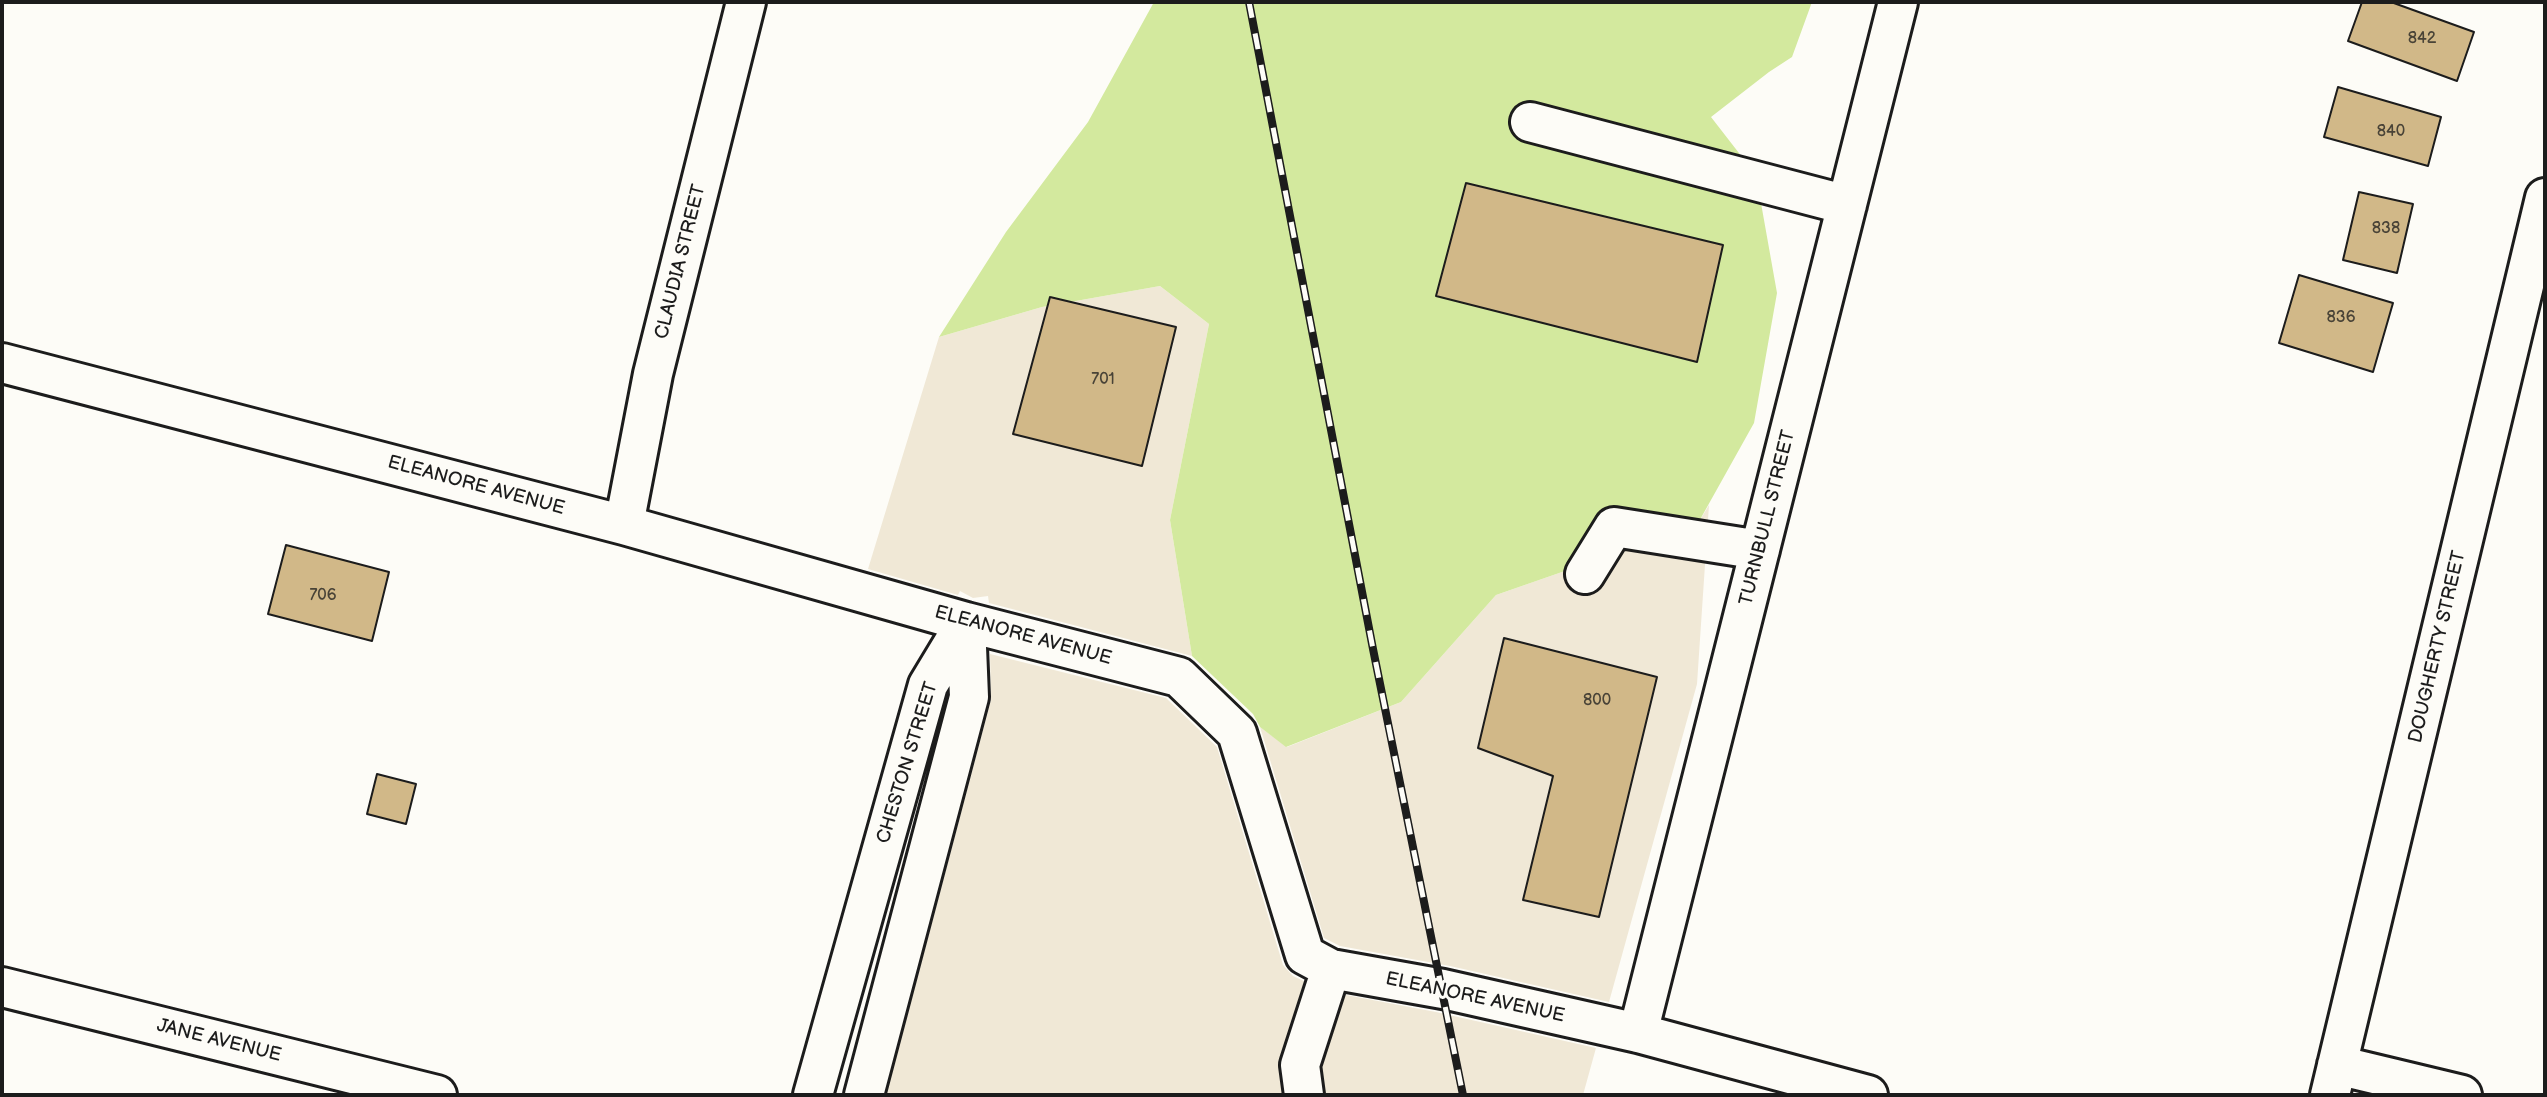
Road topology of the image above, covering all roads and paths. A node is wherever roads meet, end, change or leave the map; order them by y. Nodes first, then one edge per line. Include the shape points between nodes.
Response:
1 (746, 2) edge
2 (1898, 2) edge
3 (1530, 122) dead end
4 (2545, 198) edge
5 (1847, 205) junction
6 (2, 363) edge
7 (624, 525) junction
8 (1760, 550) junction
9 (1585, 574) dead end
10 (966, 622) junction
11 (1331, 969) junction
12 (2, 986) edge
13 (1638, 1033) junction
14 (2334, 1080) edge
15 (437, 1095) edge
16 (813, 1095) edge
17 (864, 1095) edge
18 (1304, 1095) edge
19 (1868, 1095) edge
20 (2462, 1095) edge

1 - 7 street, CLAUDIA STREET via 653,374
2 - 5 street, TURNBULL STREET
3 - 5 street
4 - 14 street, DOUGHERTY STREET
5 - 8 street, TURNBULL STREET
6 - 7 street, ELEANORE AVENUE
7 - 10 street, ELEANORE AVENUE
8 - 9 street via 1614,527
8 - 13 street, TURNBULL STREET
10 - 11 street, ELEANORE AVENUE via 1179,677 1237,733 1305,955
10 - 16 street, CHESTON STREET via 928,685
10 - 17 street, CHESTON STREET via 969,697
11 - 13 street, ELEANORE AVENUE
11 - 18 street via 1300,1065
12 - 15 street, JANE AVENUE
13 - 19 street, ELEANORE AVENUE
14 - 20 street

